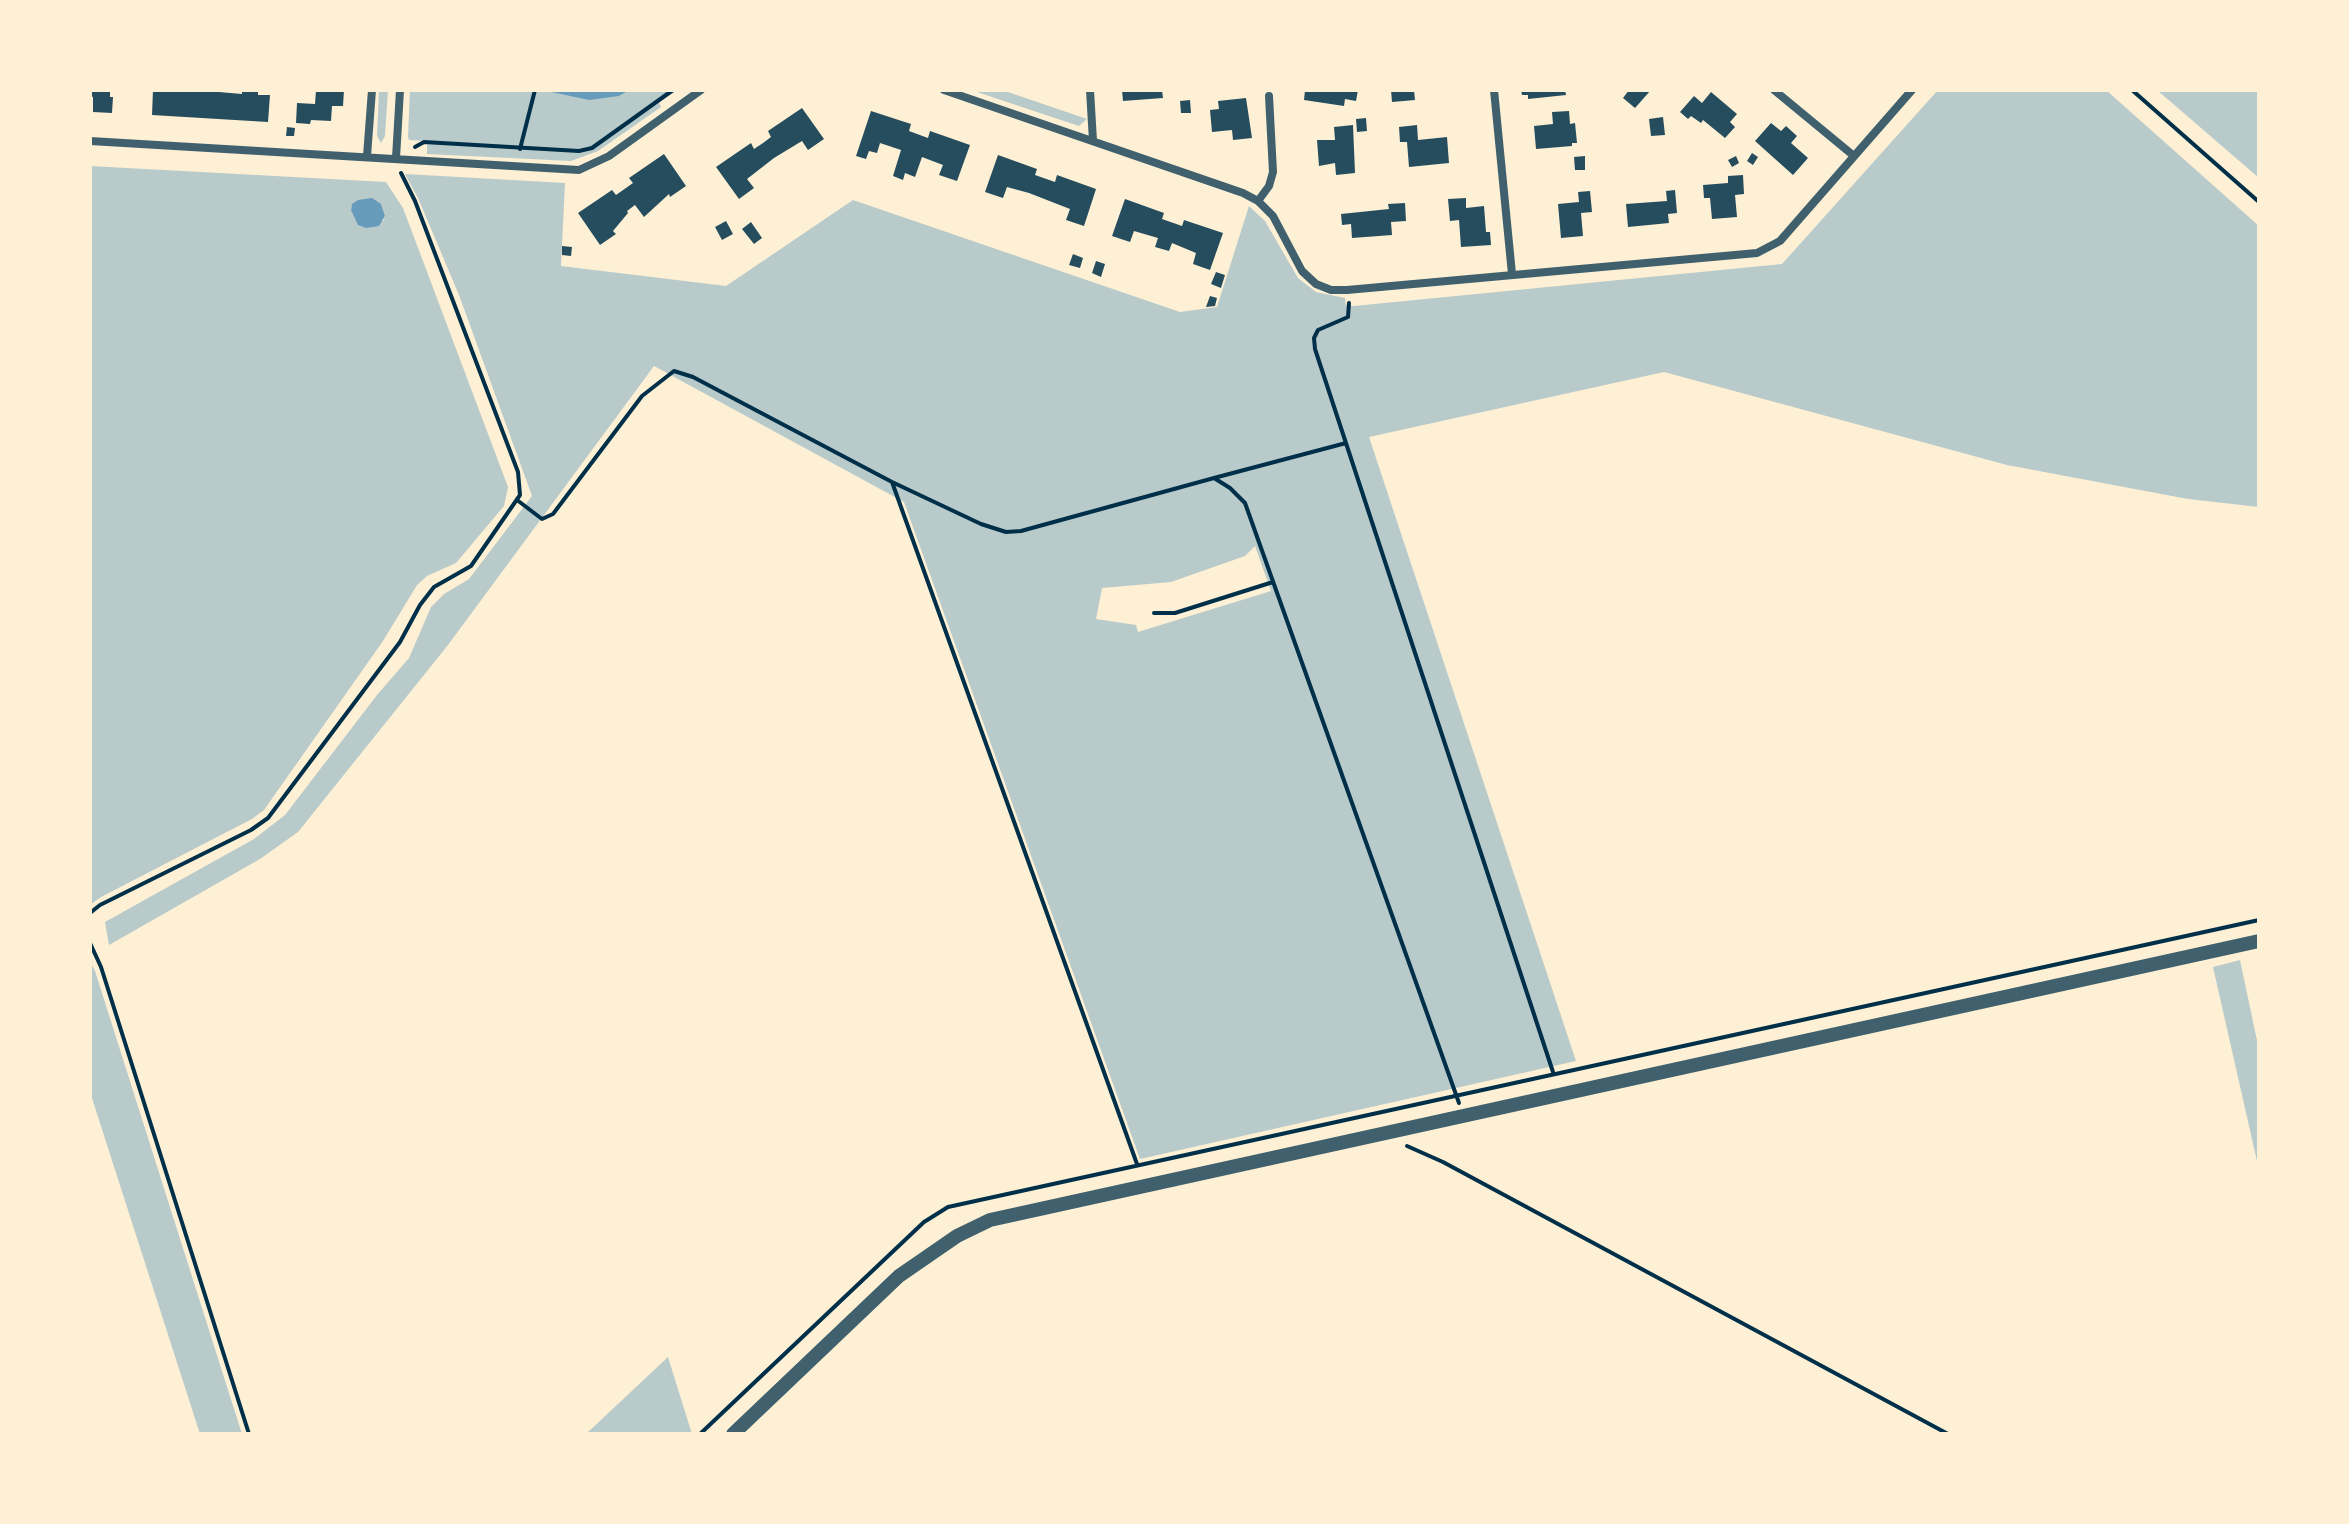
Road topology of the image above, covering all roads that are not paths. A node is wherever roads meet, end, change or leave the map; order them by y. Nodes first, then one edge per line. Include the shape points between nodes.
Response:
1 (372, 90) edge
2 (400, 90) edge
3 (701, 90) edge
4 (944, 90) edge
5 (1090, 90) edge
6 (1494, 90) edge
7 (1774, 90) edge
8 (1912, 90) edge
9 (1269, 96) dead end
10 (90, 141) edge
11 (1093, 141) junction
12 (367, 156) junction
13 (1854, 156) junction
14 (396, 158) junction
15 (1258, 201) junction
16 (1512, 274) junction
17 (2259, 941) edge
18 (733, 1434) edge

1 - 12 street
2 - 14 street
3 - 14 street via 609,156 579,170
4 - 11 street
5 - 11 street
6 - 16 street
7 - 13 street
8 - 13 street
9 - 15 street via 1273,172
10 - 12 street
11 - 15 street
12 - 14 street
13 - 16 street via 1780,241 1757,253
15 - 16 street via 1273,216 1302,271 1331,290
17 - 18 street via 990,1220 899,1276

